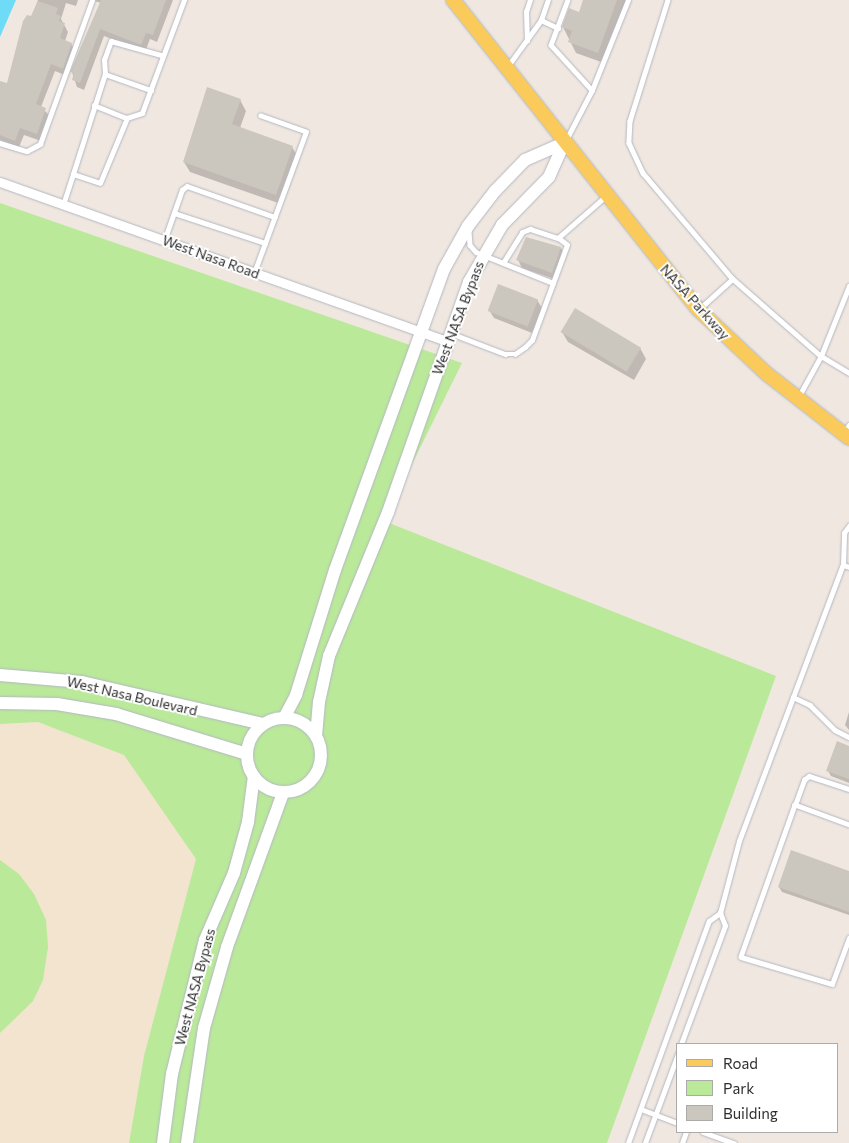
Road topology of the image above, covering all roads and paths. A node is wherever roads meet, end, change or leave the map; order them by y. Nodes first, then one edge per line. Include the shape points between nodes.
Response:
1 (92, 0) edge
2 (184, 0) edge
3 (454, 0) edge
4 (530, 0) edge
5 (548, 0) edge
6 (568, 0) edge
7 (628, 0) edge
8 (668, 0) edge
9 (541, 20) junction
10 (558, 28) junction
11 (527, 43) junction
12 (161, 55) junction
13 (506, 69) junction
14 (105, 74) junction
15 (151, 90) junction
16 (592, 90) junction
17 (94, 105) junction
18 (261, 116) dead end
19 (127, 118) junction
20 (0, 143) edge
21 (564, 143) junction
22 (73, 174) junction
23 (0, 182) edge
24 (606, 196) junction
25 (63, 204) junction
26 (174, 214) junction
27 (275, 217) junction
28 (468, 226) junction
29 (558, 238) junction
30 (164, 240) junction
31 (265, 243) junction
32 (482, 255) junction
33 (503, 263) junction
34 (254, 273) junction
35 (733, 278) junction
36 (553, 283) junction
37 (849, 286) edge
38 (700, 310) junction
39 (421, 333) junction
40 (449, 337) junction
41 (821, 356) junction
42 (849, 373) edge
43 (797, 399) junction
44 (847, 432) edge
45 (849, 526) edge
46 (847, 550) edge
47 (844, 565) junction
48 (849, 567) edge
49 (0, 675) edge
50 (793, 697) junction
51 (0, 703) edge
52 (284, 718) junction
53 (262, 724) junction
54 (316, 736) junction
55 (849, 737) edge
56 (247, 754) junction
57 (254, 776) junction
58 (849, 789) edge
59 (284, 793) junction
60 (795, 805) junction
61 (849, 825) edge
62 (720, 913) junction
63 (849, 938) edge
64 (681, 1043) edge
65 (676, 1059) edge
66 (641, 1109) junction
67 (655, 1114) junction
68 (676, 1121) edge
69 (706, 1133) edge
70 (163, 1143) edge
71 (186, 1143) edge
72 (628, 1143) edge
73 (645, 1143) edge
74 (734, 1143) edge

1 - 20 lane via 40,144 27,151
2 - 12 lane
3 - 13 main road, NASA Parkway
4 - 11 lane via 526,12
5 - 9 lane
6 - 10 lane
7 - 16 lane
8 - 35 lane via 630,121 629,143 643,173
9 - 10 lane
9 - 11 lane
10 - 16 lane via 552,45
11 - 13 lane
12 - 14 lane via 111,41 104,60
12 - 15 lane
13 - 21 main road, NASA Parkway
14 - 15 lane
14 - 17 lane
15 - 19 lane via 142,113
16 - 21 lane
17 - 19 lane
17 - 22 lane
18 - 27 lane via 306,132
19 - 22 lane via 100,183
21 - 24 main road, NASA Parkway
21 - 28 street, West NASA Bypass via 525,160
21 - 32 street, West NASA Bypass via 549,178 520,203
22 - 25 lane
23 - 25 street, West Nasa Road
24 - 29 lane
24 - 38 main road, NASA Parkway
25 - 30 street, West Nasa Road
26 - 27 lane via 187,186
26 - 30 lane
26 - 31 lane
27 - 31 lane
28 - 32 lane via 470,245
28 - 39 street, West NASA Bypass via 444,269
29 - 33 lane via 530,229 522,232
29 - 36 lane via 567,244
30 - 34 street, West Nasa Road
31 - 34 lane
32 - 33 lane
32 - 40 street, West NASA Bypass
33 - 36 lane
34 - 39 street, West Nasa Road
35 - 38 lane
35 - 41 lane
36 - 40 lane via 532,340 515,354
37 - 41 lane
38 - 43 main road, NASA Parkway
39 - 40 street, West Nasa Road
39 - 52 street, West NASA Bypass via 335,570 296,695
40 - 54 street, West NASA Bypass via 384,521 329,656
41 - 42 lane
41 - 43 lane
43 - 44 main road, NASA Parkway
45 - 46 lane via 844,533
46 - 47 lane
47 - 48 lane
47 - 50 lane
49 - 53 street, West Nasa Boulevard via 82,682
50 - 55 lane via 810,705 835,730
50 - 62 lane via 739,841
51 - 56 street, West Nasa Boulevard via 57,704 116,714
52 - 53 street
52 - 54 street via 297,720
53 - 56 street via 254,732
54 - 59 street, West NASA Bypass via 320,761 316,773 303,786
56 - 57 street, West NASA Bypass
57 - 59 street via 262,785
57 - 70 street, West NASA Bypass via 248,822 234,873 205,940 172,1074
58 - 60 lane via 809,776 804,780
59 - 71 street, West NASA Bypass via 227,947 204,1028
60 - 61 lane
60 - 63 lane via 741,956 832,984
62 - 64 lane via 725,926
62 - 66 lane via 709,921
65 - 67 lane
66 - 67 lane
66 - 72 lane
67 - 68 lane
67 - 73 lane
69 - 74 lane

